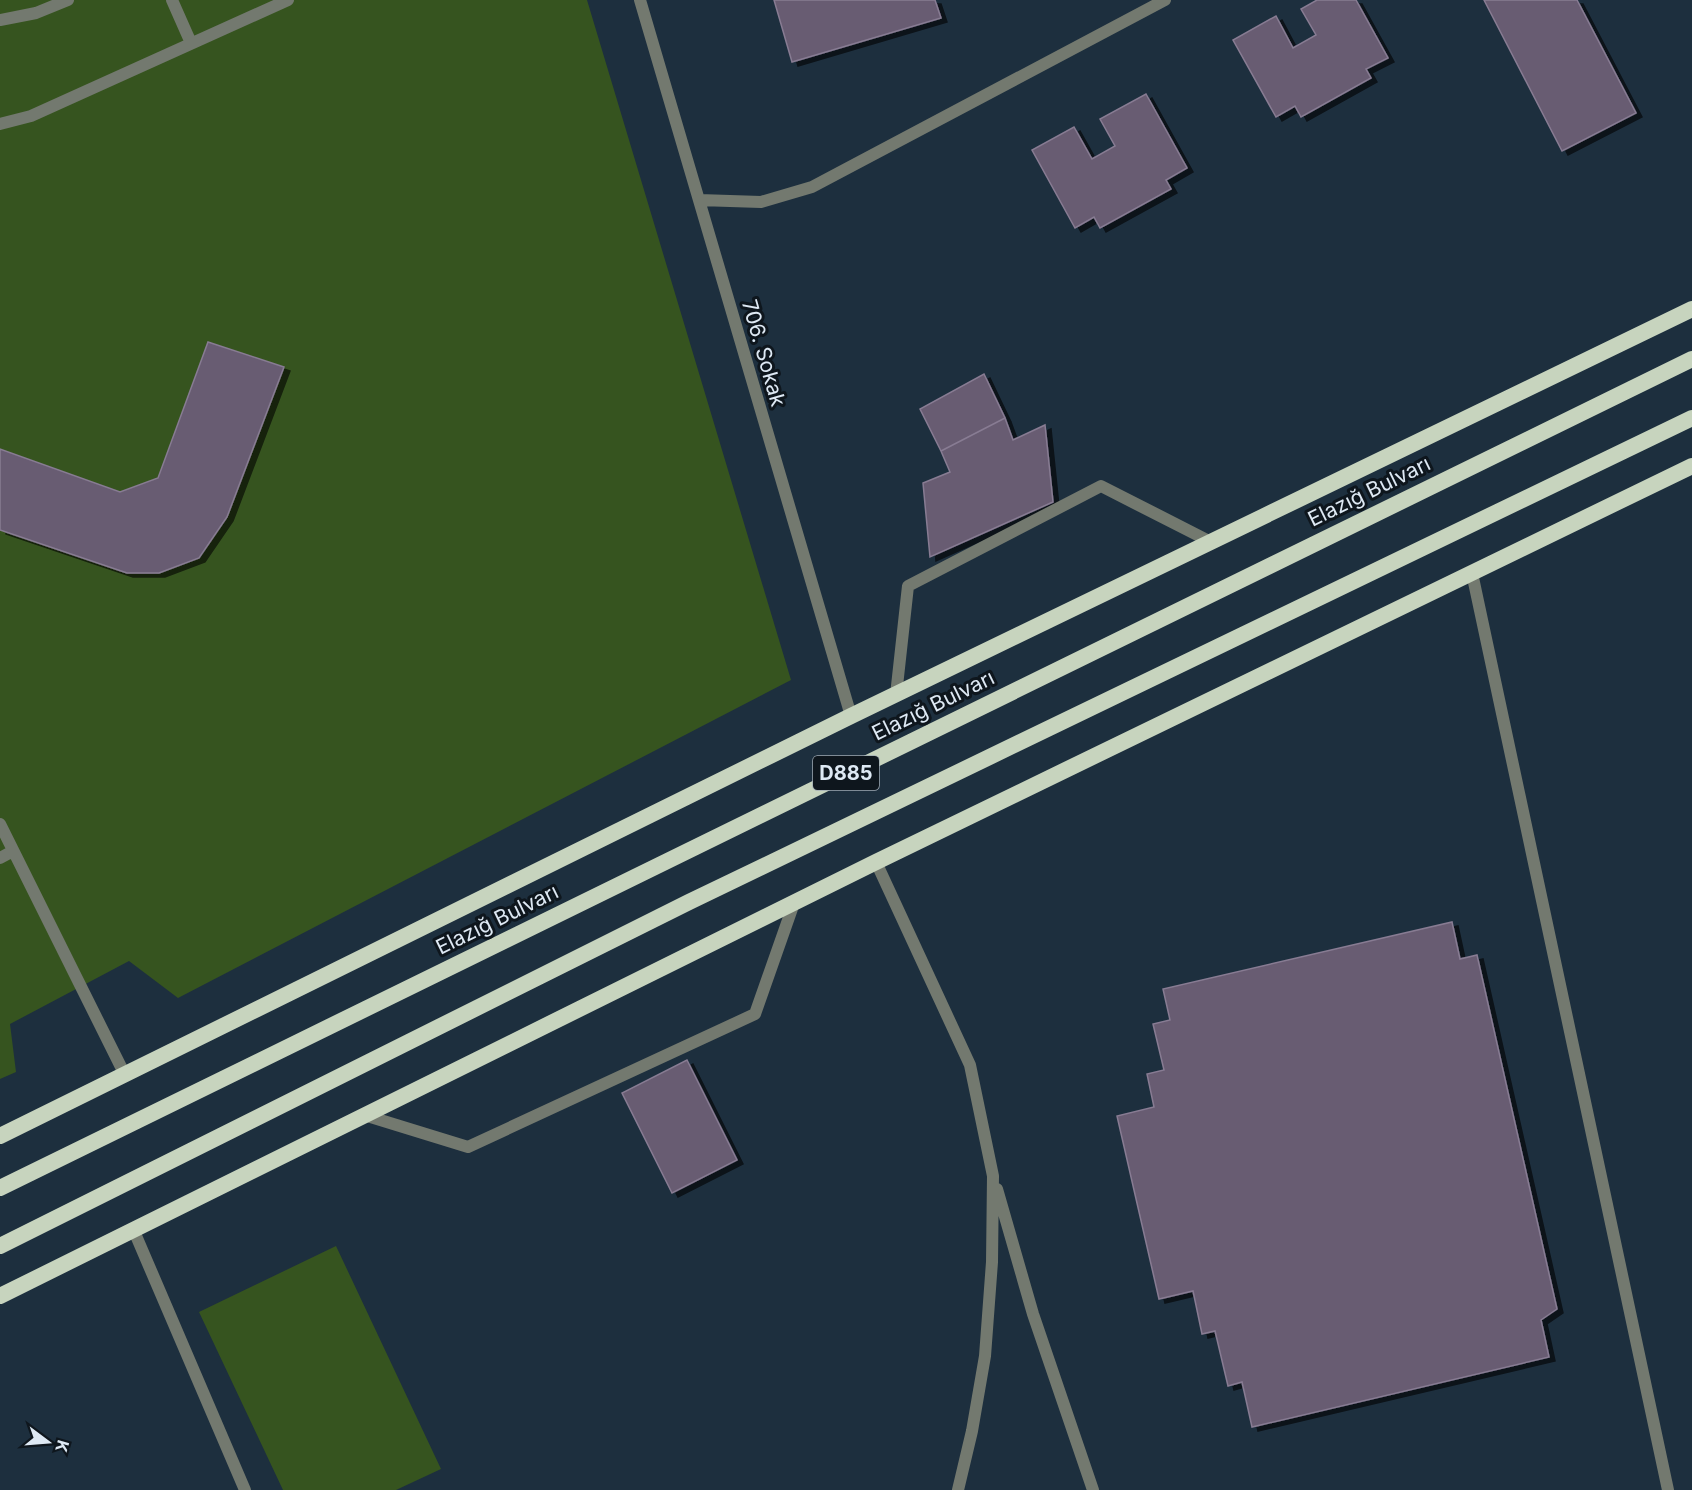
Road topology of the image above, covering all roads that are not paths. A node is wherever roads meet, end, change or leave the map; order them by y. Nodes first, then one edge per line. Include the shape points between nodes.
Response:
1 (68, 0) edge
2 (172, 0) edge
3 (288, 0) edge
4 (640, 0) edge
5 (1165, 0) edge
6 (0, 20) edge
7 (191, 43) junction
8 (0, 124) edge
9 (699, 200) junction
10 (1692, 309) edge
11 (1692, 358) edge
12 (1692, 418) edge
13 (1692, 466) edge
14 (1211, 542) junction
15 (1472, 573) junction
16 (896, 695) junction
17 (851, 716) junction
18 (0, 824) edge
19 (13, 851) junction
20 (0, 858) edge
21 (876, 862) junction
22 (794, 903) junction
23 (125, 1075) junction
24 (364, 1115) junction
25 (0, 1136) edge
26 (993, 1176) junction
27 (0, 1188) edge
28 (134, 1231) junction
29 (0, 1245) edge
30 (0, 1296) edge
31 (245, 1490) edge
32 (958, 1490) edge
33 (1093, 1490) edge
34 (1668, 1490) edge

1 - 6 street via 36,14
2 - 7 street
3 - 7 street
4 - 9 street, 706. Sokak
5 - 9 street via 812,187 761,202
7 - 8 street via 31,116
9 - 17 street, 706. Sokak
10 - 14 highway
11 - 27 highway, Elazığ Bulvarı / D885
12 - 29 highway, D885 via 689,902
13 - 15 highway
14 - 16 highway
14 - 16 street via 1101,486 908,586
15 - 21 highway
15 - 34 street
16 - 17 highway
17 - 23 highway
18 - 19 street
19 - 20 street
19 - 23 street
21 - 22 highway
21 - 26 street via 970,1065
22 - 24 highway
22 - 24 street via 755,1014 468,1147
23 - 25 highway
24 - 28 highway
26 - 32 street via 985,1356
26 - 33 street via 1033,1314
28 - 30 highway
28 - 31 street

